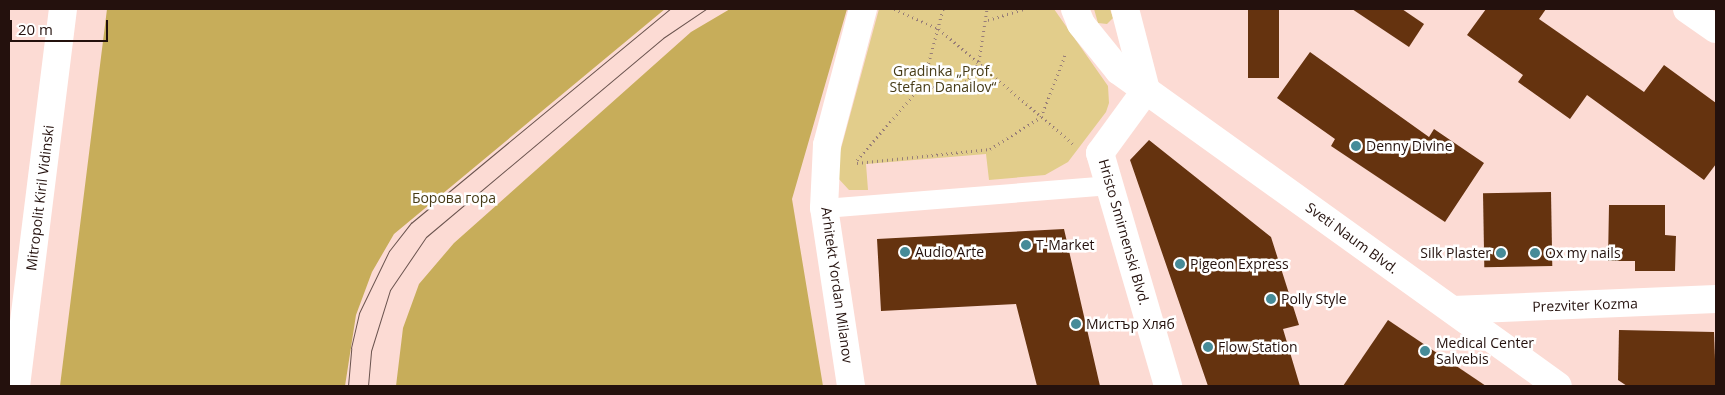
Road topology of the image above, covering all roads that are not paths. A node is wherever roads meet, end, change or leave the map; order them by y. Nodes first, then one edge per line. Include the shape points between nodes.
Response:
1 (63, 9) edge
2 (864, 9) edge
3 (1075, 9) edge
4 (1125, 9) edge
5 (1687, 9) edge
6 (1716, 29) edge
7 (1146, 90) junction
8 (1110, 185) junction
9 (824, 208) junction
10 (1716, 300) edge
11 (1453, 310) junction
12 (16, 386) edge
13 (851, 386) edge
14 (1168, 386) edge
15 (1558, 386) edge

1 - 12 street, Mitropolit Kiril Vidinski
2 - 9 street, Arhitekt Yordan Milanov via 827,145
3 - 7 street, Sveti Naum Blvd. via 1081,24 1119,71
4 - 7 street
5 - 6 street
7 - 8 street, Hristo Smirnenski Blvd. via 1100,153
7 - 11 street, Sveti Naum Blvd.
8 - 9 lane
8 - 14 street, Hristo Smirnenski Blvd.
9 - 13 street, Arhitekt Yordan Milanov
10 - 11 street, Prezviter Kozma
11 - 15 street, Sveti Naum Blvd.

